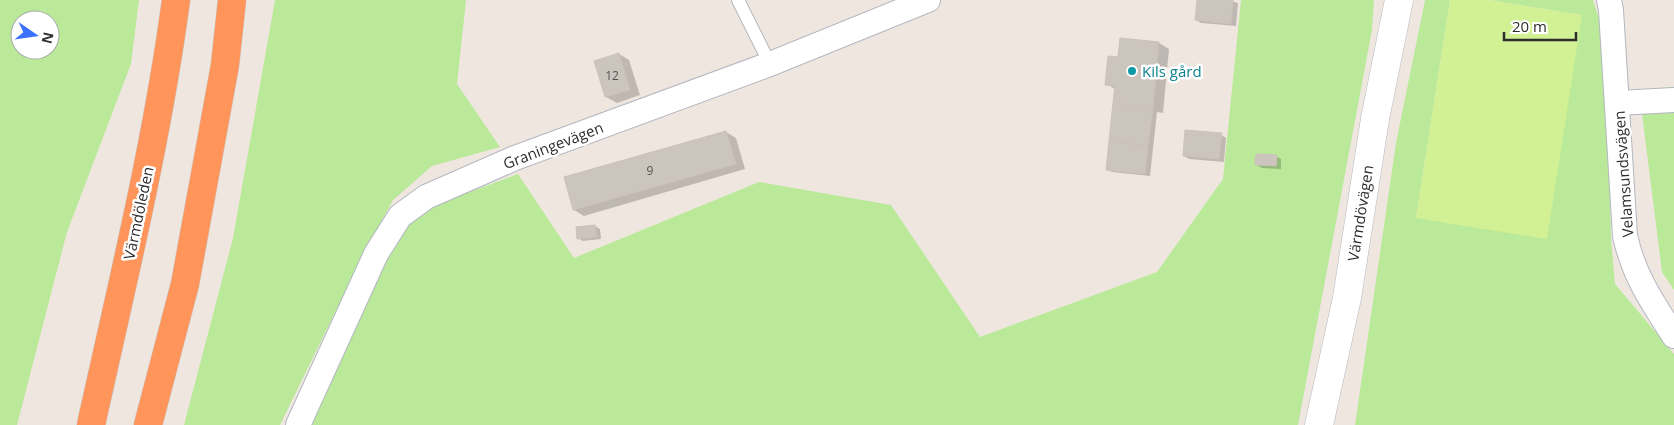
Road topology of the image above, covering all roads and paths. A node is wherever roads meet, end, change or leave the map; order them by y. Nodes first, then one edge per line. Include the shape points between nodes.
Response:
1 (176, 0) edge
2 (232, 0) edge
3 (738, 0) edge
4 (928, 0) edge
5 (1399, 0) edge
6 (1609, 0) edge
7 (770, 64) junction
8 (1674, 100) edge
9 (1618, 103) junction
10 (1674, 336) edge
11 (91, 425) edge
12 (148, 425) edge
13 (298, 425) edge
14 (1319, 425) edge

1 - 11 highway, Värmdöleden via 169,56 143,193
2 - 12 highway via 225,65 185,284
3 - 7 lane
4 - 7 street, Graningevägen
5 - 14 main road, Värmdövägen via 1375,119 1346,298
6 - 9 street, Velamsundsvägen
7 - 13 street, Graningevägen via 515,158 426,197 400,216 376,254
8 - 9 street
9 - 10 street, Velamsundsvägen via 1625,236 1630,257 1648,295

